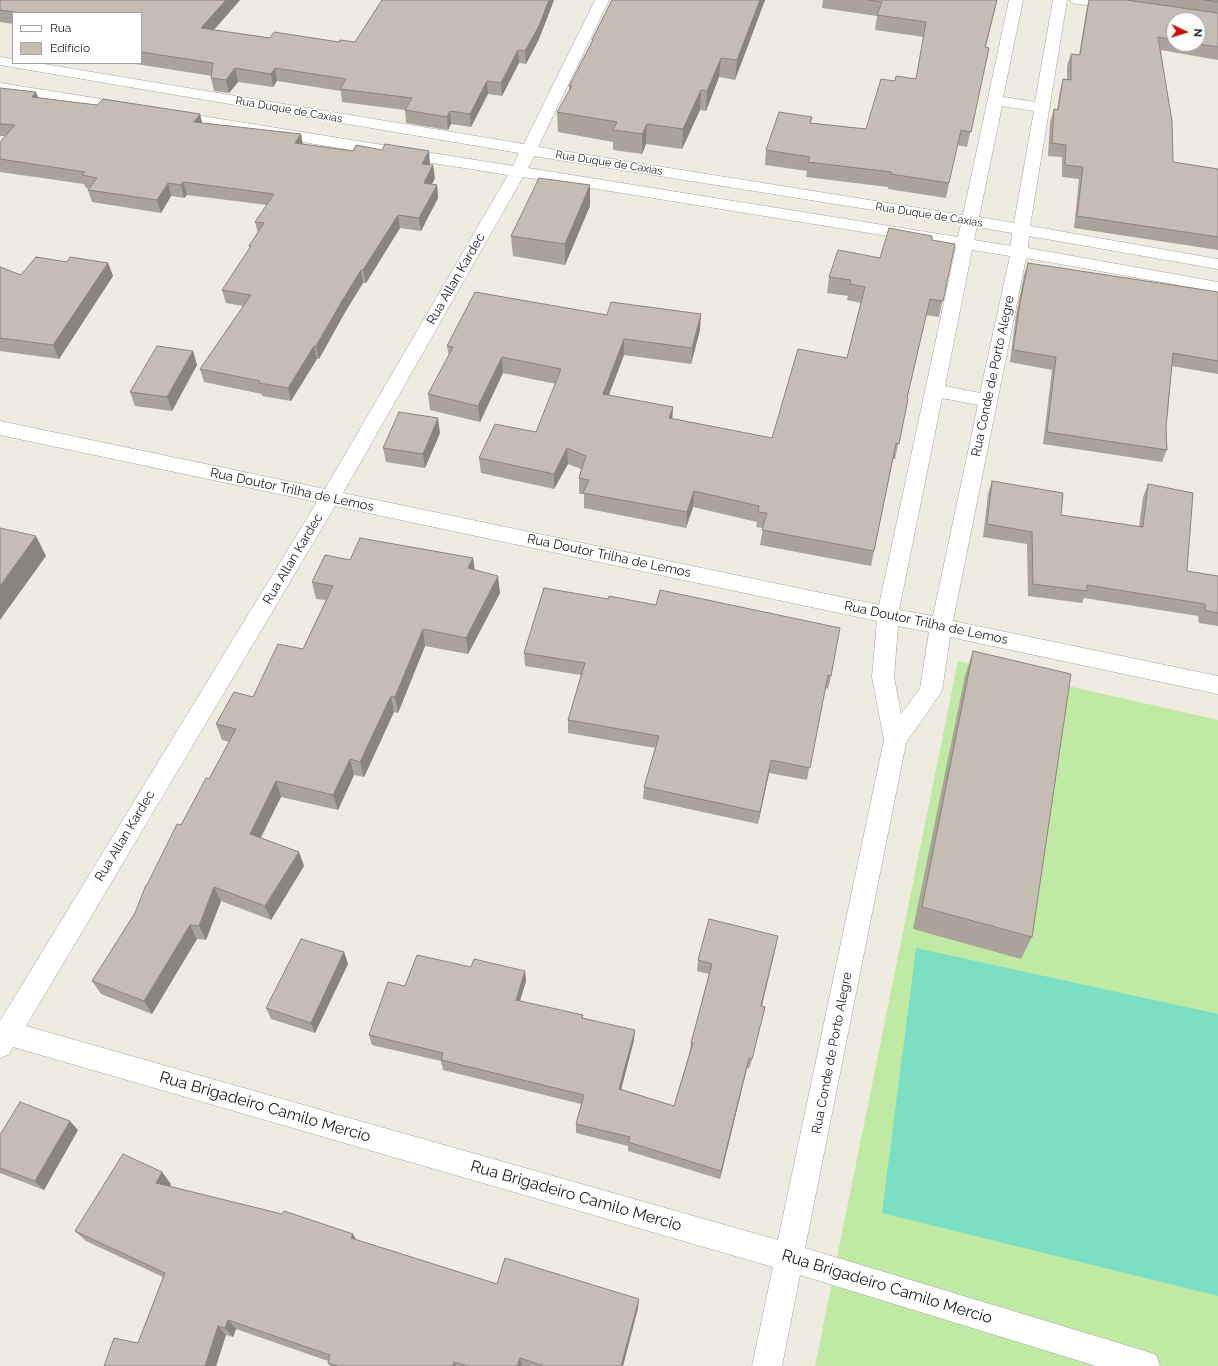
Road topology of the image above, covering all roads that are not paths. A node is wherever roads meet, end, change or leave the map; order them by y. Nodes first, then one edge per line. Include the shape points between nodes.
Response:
1 (602, 0) edge
2 (1016, 0) edge
3 (1060, 0) edge
4 (1077, 0) edge
5 (1132, 8) edge
6 (0, 61) edge
7 (12, 63) edge
8 (18, 64) edge
9 (0, 88) edge
10 (202, 95) junction
11 (996, 100) junction
12 (1042, 108) junction
13 (188, 118) junction
14 (529, 150) junction
15 (518, 172) junction
16 (719, 181) junction
17 (707, 202) junction
18 (970, 222) junction
19 (1021, 230) junction
20 (965, 244) junction
21 (1019, 252) junction
22 (1218, 264) edge
23 (1218, 287) edge
24 (935, 390) junction
25 (988, 401) junction
26 (0, 428) edge
27 (330, 498) junction
28 (888, 614) junction
29 (941, 627) junction
30 (1218, 685) edge
31 (895, 740) junction
32 (3, 1039) edge
33 (790, 1258) junction
34 (767, 1366) edge
35 (1145, 1366) edge

1 - 14 street, Rua Allan Kardec
2 - 11 street, Rua Conde de Porto Alegre
3 - 12 street, Rua Conde de Porto Alegre
4 - 5 street
6 - 7 street, Rua Duque de Caxias
8 - 10 street, Rua Duque de Caxias
9 - 13 street, Rua Duque de Caxias
10 - 13 street
10 - 14 street, Rua Duque de Caxias
11 - 12 street
11 - 18 street, Rua Conde de Porto Alegre
12 - 19 street, Rua Conde de Porto Alegre
13 - 15 street, Rua Duque de Caxias
14 - 15 street, Rua Allan Kardec
14 - 16 street, Rua Duque de Caxias
15 - 17 street, Rua Duque de Caxias
15 - 27 street, Rua Allan Kardec
16 - 17 street
16 - 18 street, Rua Duque de Caxias
17 - 20 street, Rua Duque de Caxias
18 - 19 street, Rua Duque de Caxias
18 - 20 street, Rua Conde de Porto Alegre
19 - 21 street, Rua Conde de Porto Alegre
19 - 22 street, Rua Duque de Caxias
20 - 21 street, Rua Duque de Caxias
20 - 24 street, Rua Conde de Porto Alegre
21 - 23 street, Rua Duque de Caxias
21 - 25 street, Rua Conde de Porto Alegre
24 - 25 street
24 - 28 street, Rua Conde de Porto Alegre
25 - 29 street, Rua Conde de Porto Alegre
26 - 27 street, Rua Doutor Trilha de Lemos
27 - 28 street, Rua Doutor Trilha de Lemos
27 - 32 street, Rua Allan Kardec
28 - 29 street, Rua Doutor Trilha de Lemos
28 - 31 street, Rua Conde de Porto Alegre via 883,677
29 - 30 street, Rua Doutor Trilha de Lemos
29 - 31 street, Rua Conde de Porto Alegre via 931,691
31 - 33 street, Rua Conde de Porto Alegre
32 - 33 street, Rua Brigadeiro Camilo Mercio
33 - 34 street, Rua Conde de Porto Alegre
33 - 35 street, Rua Brigadeiro Camilo Mercio

